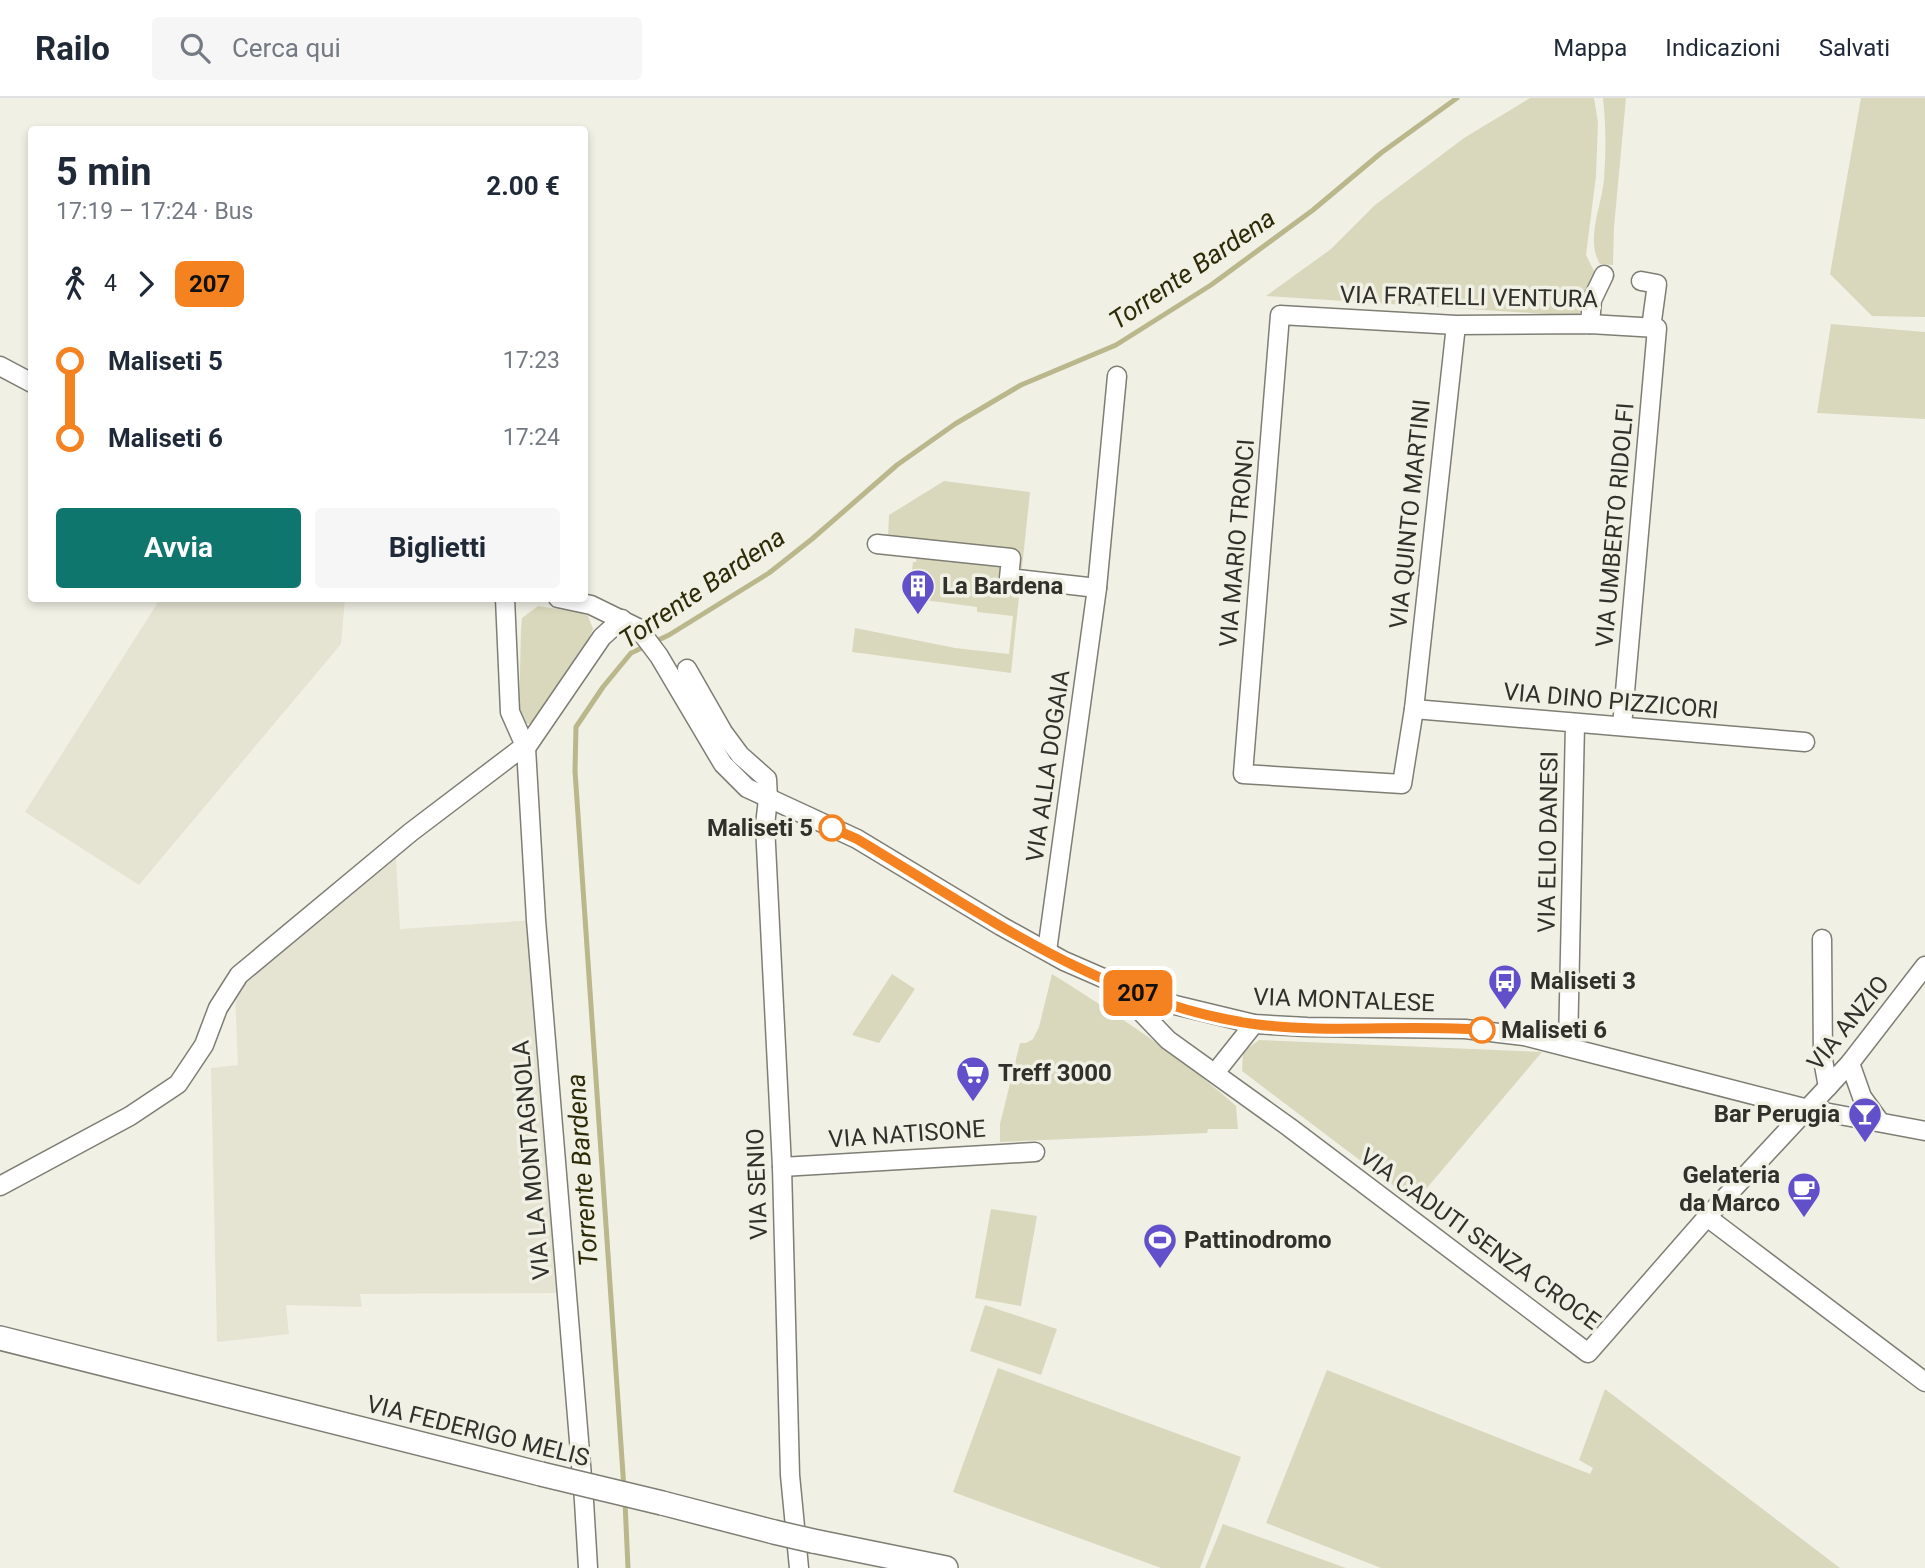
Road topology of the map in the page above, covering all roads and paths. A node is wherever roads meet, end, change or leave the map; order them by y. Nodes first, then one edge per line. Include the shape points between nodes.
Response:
1 (1604, 275) dead end
2 (1641, 281) dead end
3 (1280, 315) joint
4 (1455, 324) junction
5 (1590, 324) junction
6 (1654, 328) junction
7 (0, 366) edge
8 (1117, 376) dead end
9 (28, 381) edge
10 (877, 544) dead end
11 (1097, 588) junction
12 (505, 602) edge
13 (577, 602) edge
14 (630, 623) junction
15 (687, 669) dead end
16 (1414, 709) junction
17 (1575, 723) junction
18 (1622, 726) junction
19 (1805, 742) dead end
20 (527, 748) junction
21 (1243, 774) joint
22 (768, 799) junction
23 (1822, 939) dead end
24 (1047, 951) junction
25 (1925, 966) edge
26 (1133, 991) junction
27 (1254, 1024) junction
28 (1568, 1045) junction
29 (1850, 1063) junction
30 (1214, 1073) junction
31 (1828, 1087) junction
32 (1808, 1108) junction
33 (1880, 1122) junction
34 (1925, 1131) edge
35 (1035, 1152) dead end
36 (782, 1167) junction
37 (0, 1186) edge
38 (1707, 1217) junction
39 (0, 1338) edge
40 (1925, 1382) edge
41 (588, 1568) edge
42 (799, 1568) edge
43 (946, 1568) edge

1 - 5 street via 1592,300
2 - 6 street, VIA UMBERTO RIDOLFI via 1657,284
3 - 4 street, VIA FRATELLI VENTURA
3 - 21 street, VIA MARIO TRONCI
4 - 5 street, VIA FRATELLI VENTURA
4 - 16 street, VIA QUINTO MARTINI
5 - 6 street, VIA FRATELLI VENTURA
6 - 18 street, VIA UMBERTO RIDOLFI
7 - 9 street
8 - 11 street, VIA ALLA DOGAIA
10 - 11 street via 1011,558 1009,578
11 - 24 street, VIA ALLA DOGAIA
12 - 20 street via 510,712
13 - 14 street, VIA MONTALESE
14 - 20 street via 602,637
14 - 22 street, VIA MONTALESE via 659,656 723,764 747,788
15 - 22 street via 723,732 767,779
16 - 17 street, VIA DINO PIZZICORI
16 - 21 street, VIA QUINTO MARTINI via 1402,784
17 - 18 street, VIA DINO PIZZICORI
17 - 28 street, VIA ELIO DANESI
18 - 19 street, VIA DINO PIZZICORI
20 - 37 street via 411,832 239,975 218,1009 204,1045 178,1084 130,1116
20 - 41 street, VIA LA MONTAGNOLA via 536,920
22 - 24 street, VIA MONTALESE via 857,839
22 - 36 street, VIA SENIO via 765,825
23 - 31 street via 1823,1060
24 - 26 street, VIA MONTALESE
25 - 29 street, VIA ANZIO
26 - 27 street, VIA MONTALESE
26 - 30 street, VIA CADUTI SENZA CROCE via 1155,1028
27 - 28 street, VIA MONTALESE via 1496,1031
27 - 30 street
28 - 32 street, VIA MONTALESE
29 - 31 street, VIA ANZIO
29 - 33 street via 1862,1097
30 - 38 street, VIA CADUTI SENZA CROCE via 1588,1353
31 - 32 street, VIA ANZIO
32 - 33 street, VIA MONTALESE
32 - 38 street, VIA CADUTI SENZA CROCE
33 - 34 street, VIA MONTALESE
35 - 36 street, VIA NATISONE
36 - 42 street, VIA SENIO via 790,1475
38 - 40 street
39 - 43 main road, VIA FEDERIGO MELIS, bridge via 774,1532

